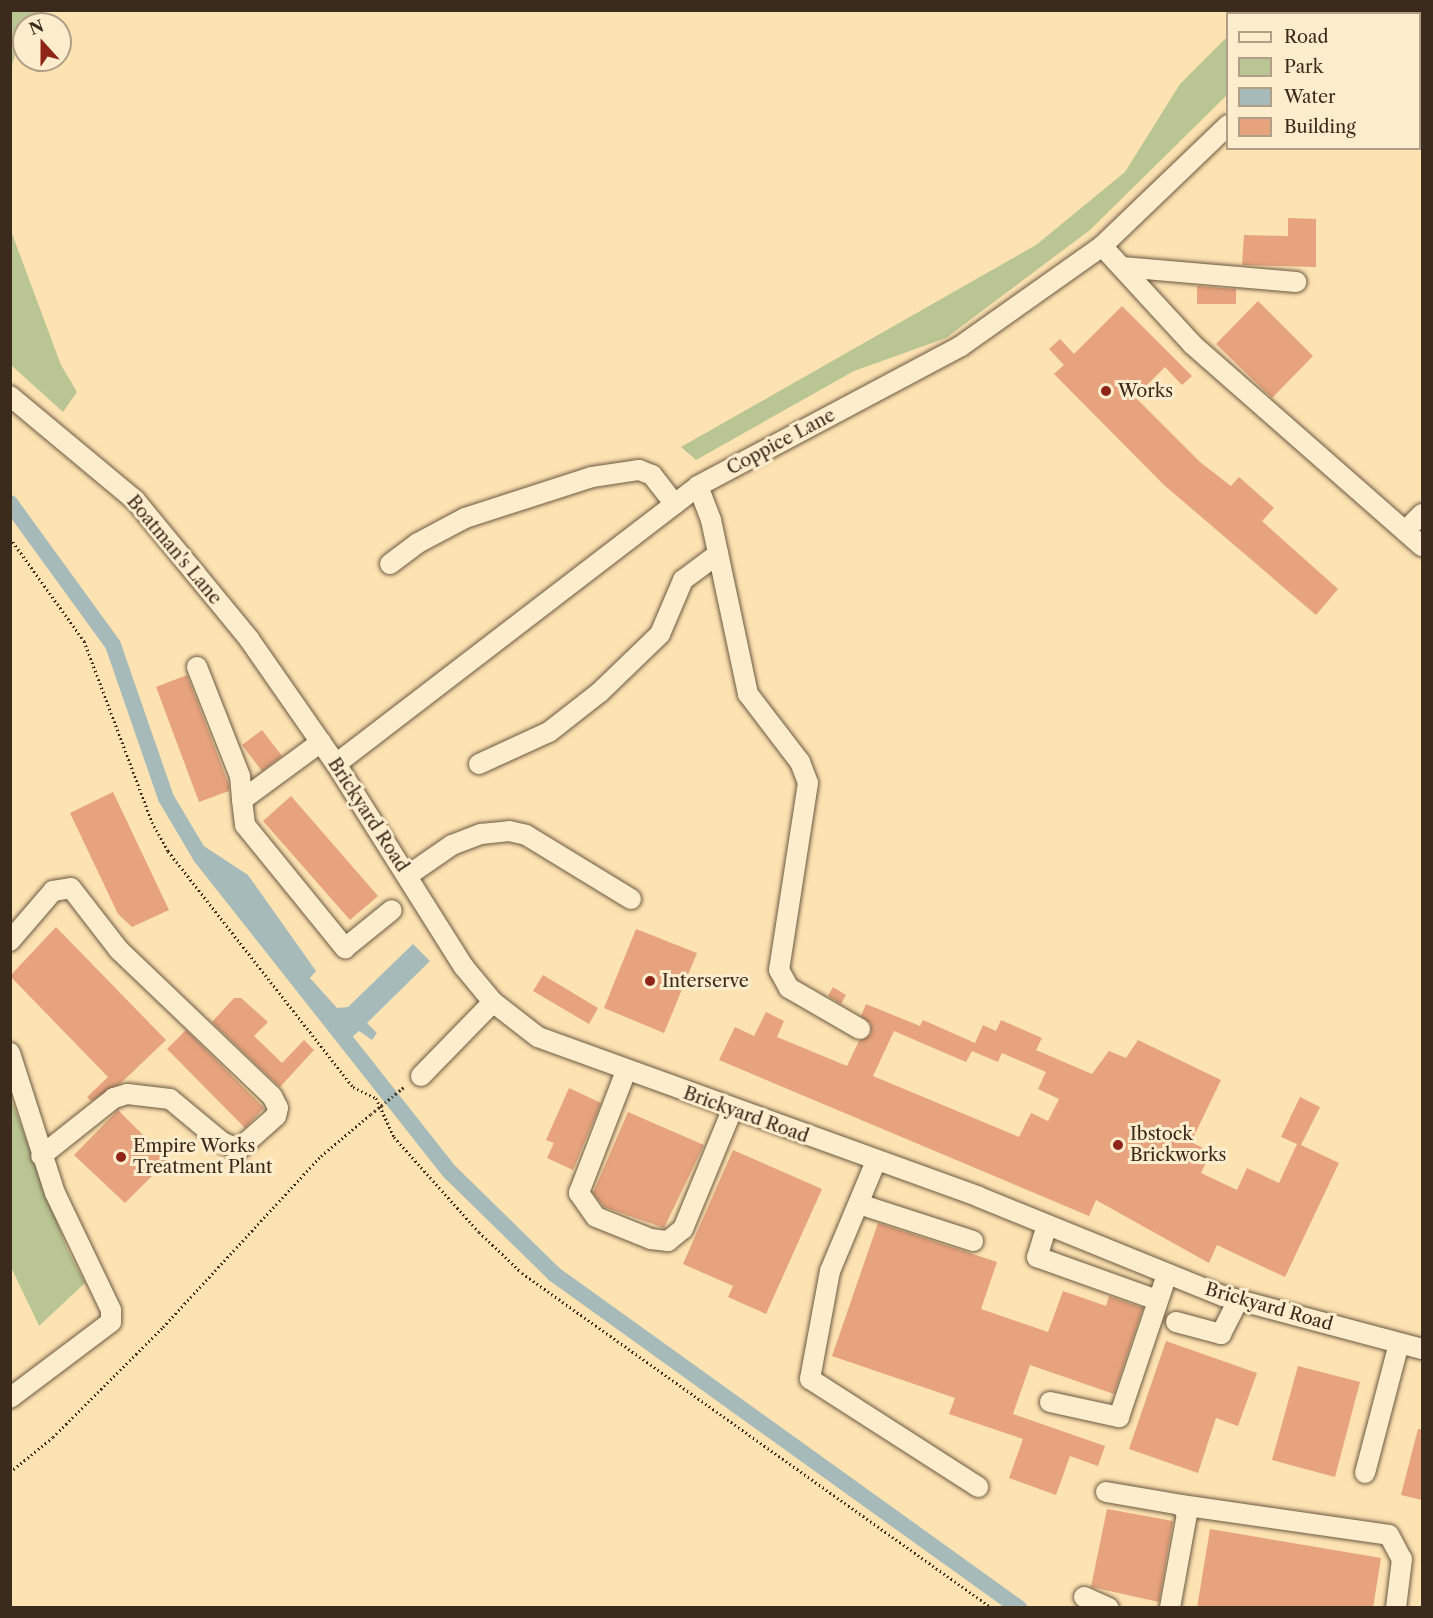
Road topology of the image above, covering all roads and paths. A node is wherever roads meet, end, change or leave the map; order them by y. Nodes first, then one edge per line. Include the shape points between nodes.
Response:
1 (1226, 126) edge
2 (1102, 246) junction
3 (1122, 267) junction
4 (1296, 282) dead end
5 (10, 396) edge
6 (698, 486) junction
7 (675, 504) junction
8 (1422, 514) edge
9 (1405, 531) junction
10 (10, 538) edge
11 (1422, 546) edge
12 (718, 554) junction
13 (390, 564) dead end
14 (249, 639) joint
15 (197, 667) dead end
16 (321, 742) junction
17 (336, 764) junction
18 (479, 764) dead end
19 (242, 800) junction
20 (407, 876) junction
21 (631, 899) dead end
22 (392, 910) dead end
23 (10, 941) edge
24 (493, 1002) junction
25 (860, 1029) dead end
26 (10, 1053) edge
27 (626, 1071) junction
28 (412, 1081) joint
29 (732, 1110) junction
30 (41, 1156) junction
31 (876, 1161) junction
32 (859, 1204) junction
33 (1047, 1225) junction
34 (973, 1241) dead end
35 (1167, 1274) junction
36 (1157, 1300) junction
37 (1238, 1300) junction
38 (1176, 1322) dead end
39 (1400, 1343) junction
40 (1422, 1349) edge
41 (10, 1398) edge
42 (1050, 1402) dead end
43 (10, 1472) edge
44 (1365, 1473) dead end
45 (978, 1487) dead end
46 (1106, 1492) dead end
47 (1181, 1505) junction
48 (1084, 1597) dead end
49 (992, 1608) edge
50 (1109, 1608) edge
51 (1170, 1608) edge
52 (1396, 1608) edge

1 - 2 street, Coppice Lane
2 - 3 street
2 - 6 street, Coppice Lane via 961,346
3 - 4 street
3 - 9 street via 1193,345
5 - 14 street, Boatman's Lane via 135,500
6 - 7 street, Coppice Lane
6 - 12 street
7 - 13 street via 652,475 639,470 592,477 465,518 418,543
7 - 17 street, Coppice Lane
8 - 9 street
9 - 11 street
10 - 49 path via 84,641 152,822 168,851 353,1087 376,1098 394,1137 479,1232 531,1280
12 - 18 street via 683,580 660,633 599,693 549,732
12 - 25 street via 748,694 800,762 808,783 779,970 789,988
14 - 16 street, Brickyard Road
15 - 19 street via 240,776
16 - 17 street, Brickyard Road
16 - 19 street
17 - 20 street, Brickyard Road
19 - 22 street via 245,825 345,948
20 - 21 street via 452,845 481,834 508,831 526,835
20 - 24 street, Brickyard Road via 464,967
23 - 30 street via 53,891 71,888 120,950 272,1096 278,1108 276,1116 239,1149 223,1143 170,1099 127,1094 108,1102
24 - 27 street, Brickyard Road via 538,1037
24 - 28 street
26 - 30 street
27 - 29 street, Brickyard Road
27 - 29 street via 579,1193 596,1217 651,1239 668,1241 683,1229
28 - 43 path, bridge via 321,1156 163,1328 53,1437
29 - 31 street, Brickyard Road
30 - 41 street via 111,1310 111,1322
31 - 32 street
31 - 33 street, Brickyard Road
32 - 34 street
32 - 45 street via 830,1271 810,1379
33 - 35 street, Brickyard Road
33 - 36 street via 1036,1257
35 - 36 street
35 - 37 street, Brickyard Road
36 - 42 street via 1119,1417
37 - 38 street via 1221,1334
37 - 39 street, Brickyard Road
39 - 40 street, Brickyard Road
39 - 44 street
46 - 47 street
47 - 51 street via 1187,1514
47 - 52 street via 1389,1534 1402,1559
48 - 50 street

